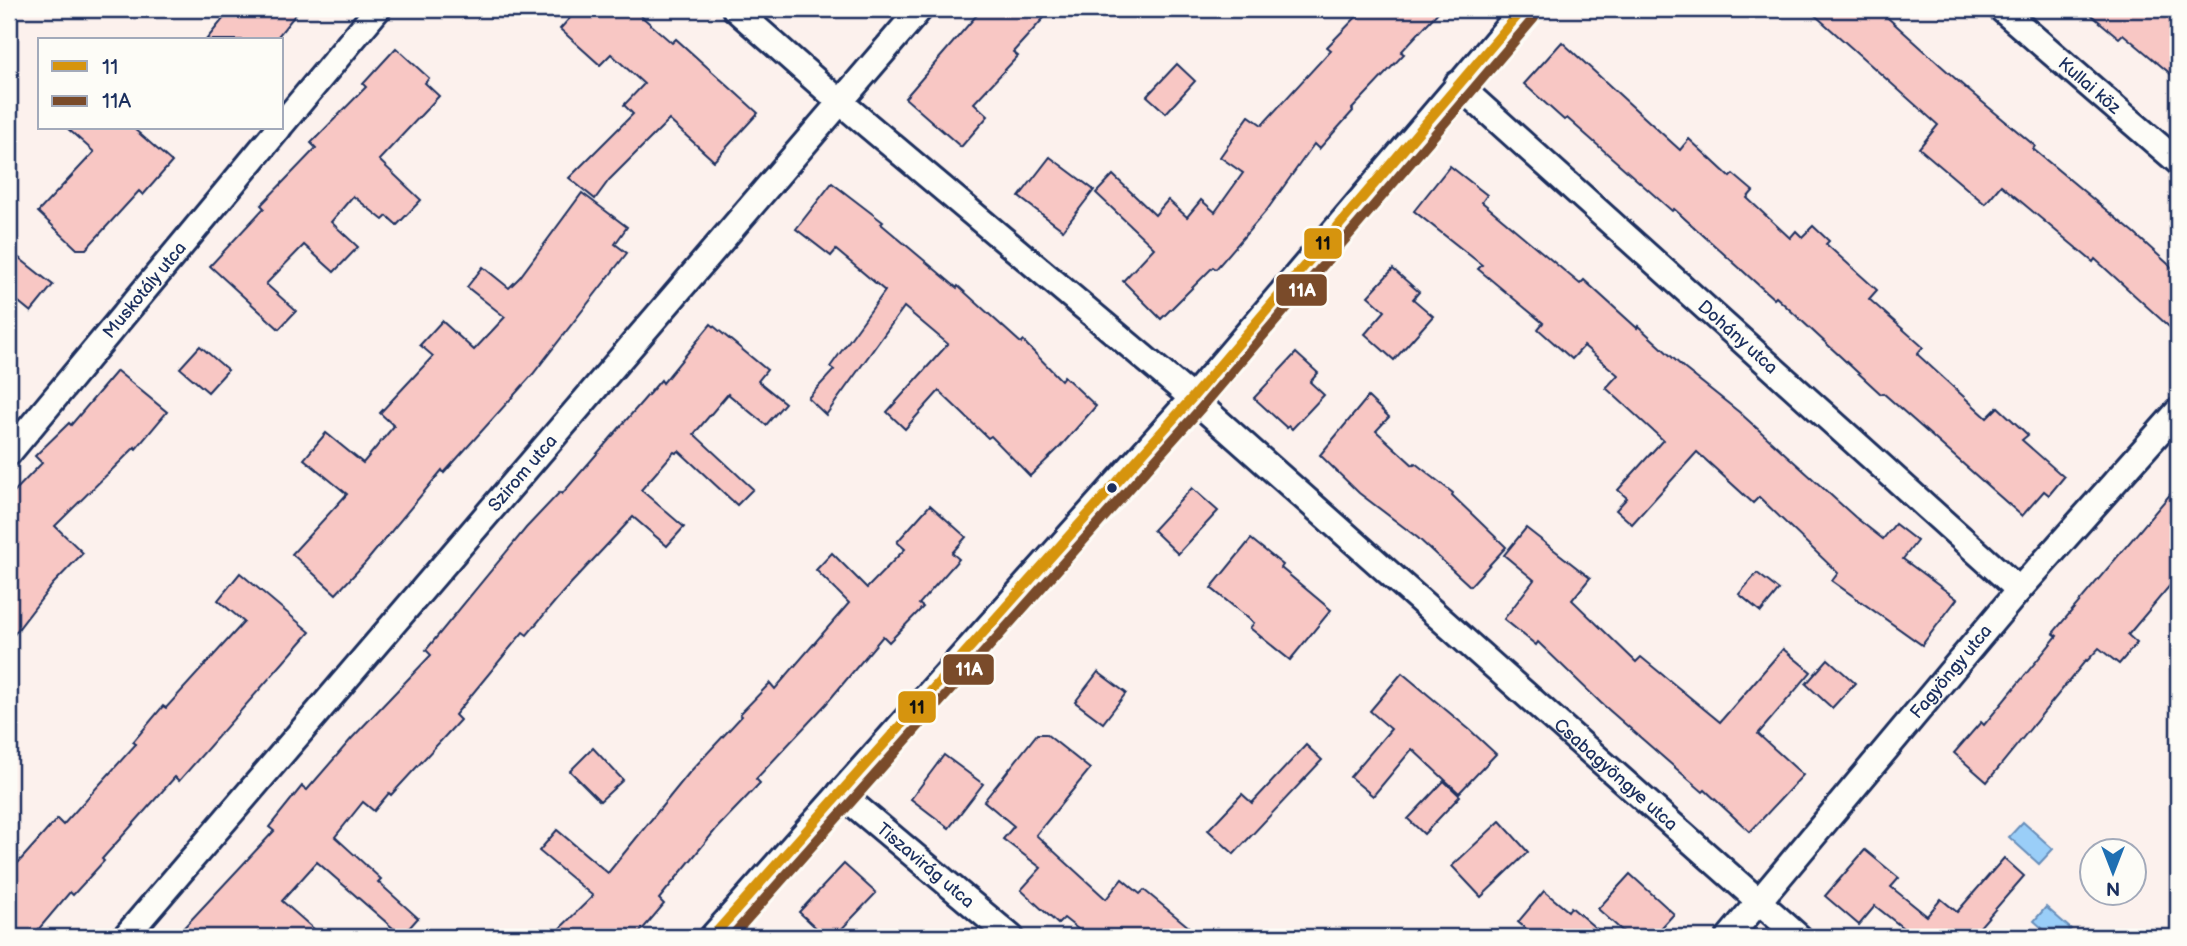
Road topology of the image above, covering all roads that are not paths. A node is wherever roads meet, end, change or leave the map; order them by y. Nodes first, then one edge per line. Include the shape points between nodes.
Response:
1 (377, 9) edge
2 (735, 9) edge
3 (920, 9) edge
4 (1523, 9) edge
5 (2001, 9) edge
6 (1457, 84) junction
7 (839, 102) junction
8 (284, 121) edge
9 (277, 130) edge
10 (2178, 162) edge
11 (1192, 398) junction
12 (2178, 411) edge
13 (9, 453) edge
14 (2019, 590) junction
15 (840, 793) junction
16 (1758, 903) junction
17 (125, 937) edge
18 (712, 937) edge
19 (1011, 937) edge
20 (1729, 937) edge
21 (1798, 937) edge

1 - 8 street, Muskotály utca
2 - 7 street, Csabagyöngye utca
3 - 7 street, Szirom utca
4 - 6 street
5 - 10 street, Kullai köz
6 - 11 street
6 - 14 street, Dohány utca
7 - 11 street, Csabagyöngye utca
7 - 17 street, Szirom utca
9 - 13 street, Muskotály utca
11 - 15 street
11 - 16 street, Csabagyöngye utca
12 - 14 street, Fagyöngy utca
14 - 16 street, Fagyöngy utca
15 - 18 street
15 - 19 street, Tiszavirág utca
16 - 20 street, Fagyöngy utca
16 - 21 street, Csabagyöngye utca

